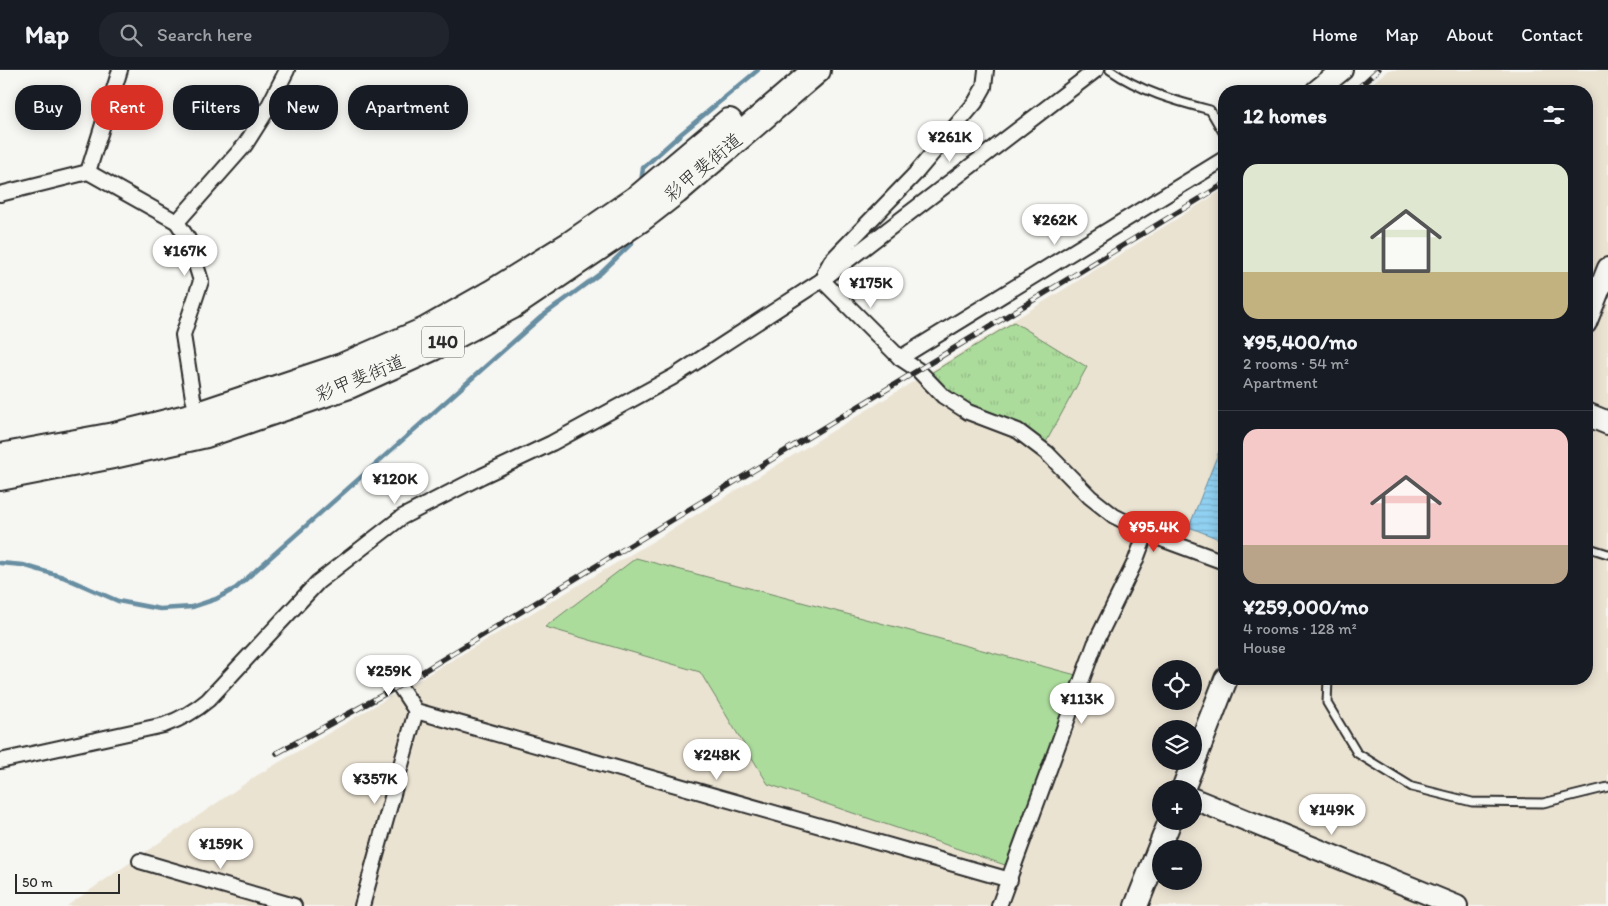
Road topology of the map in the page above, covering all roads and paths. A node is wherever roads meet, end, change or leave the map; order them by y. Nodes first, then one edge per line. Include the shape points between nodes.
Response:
1 (120, 70) edge
2 (287, 70) edge
3 (790, 70) edge
4 (817, 70) edge
5 (987, 70) edge
6 (1096, 70) edge
7 (1110, 70) edge
8 (1342, 70) edge
9 (1323, 85) edge
10 (1218, 124) edge
11 (1218, 163) edge
12 (88, 172) junction
13 (0, 194) edge
14 (177, 222) junction
15 (1608, 268) edge
16 (822, 280) junction
17 (1593, 306) edge
18 (900, 358) junction
19 (198, 415) junction
20 (1593, 417) edge
21 (1608, 423) edge
22 (0, 457) edge
23 (0, 477) edge
24 (1146, 533) junction
25 (1593, 549) edge
26 (1608, 554) edge
27 (1218, 560) edge
28 (388, 667) dead end
29 (1224, 685) edge
30 (1328, 685) edge
31 (416, 711) junction
32 (0, 761) edge
33 (1187, 780) edge
34 (1608, 787) edge
35 (1202, 802) edge
36 (1166, 830) edge
37 (140, 862) dead end
38 (1010, 880) junction
39 (294, 906) edge
40 (362, 906) edge
41 (1000, 906) edge
42 (1136, 906) edge
43 (1457, 906) edge

1 - 12 street
2 - 14 street via 245,144
3 - 19 highway, 彩甲斐街道 / 140 via 641,196 494,292 425,330 342,367
4 - 23 highway, 彩甲斐街道 / 140 via 640,219 511,306 433,347 349,385 206,434 113,456
5 - 16 street via 984,87 975,102 915,174 831,261
6 - 16 street
7 - 10 lane via 1128,82 1172,100 1210,110
8 - 9 street
11 - 18 street
12 - 13 street
12 - 14 street
14 - 19 street via 188,239 201,281 183,335
15 - 17 street
16 - 18 street
16 - 32 street via 673,377 552,443 402,517 318,582 208,700 181,719
18 - 24 street via 918,370 943,396 968,412 1018,431 1047,453 1090,497 1114,516
19 - 22 highway, 彩甲斐街道 / 140 via 114,436
20 - 21 main road
24 - 27 street
24 - 38 street via 1096,644
25 - 26 lane
28 - 31 street
29 - 33 main road
30 - 34 lane via 1327,703 1357,753 1412,788 1472,802 1543,803
31 - 38 street
31 - 40 street
35 - 43 street
36 - 42 main road
37 - 39 street
38 - 41 street

